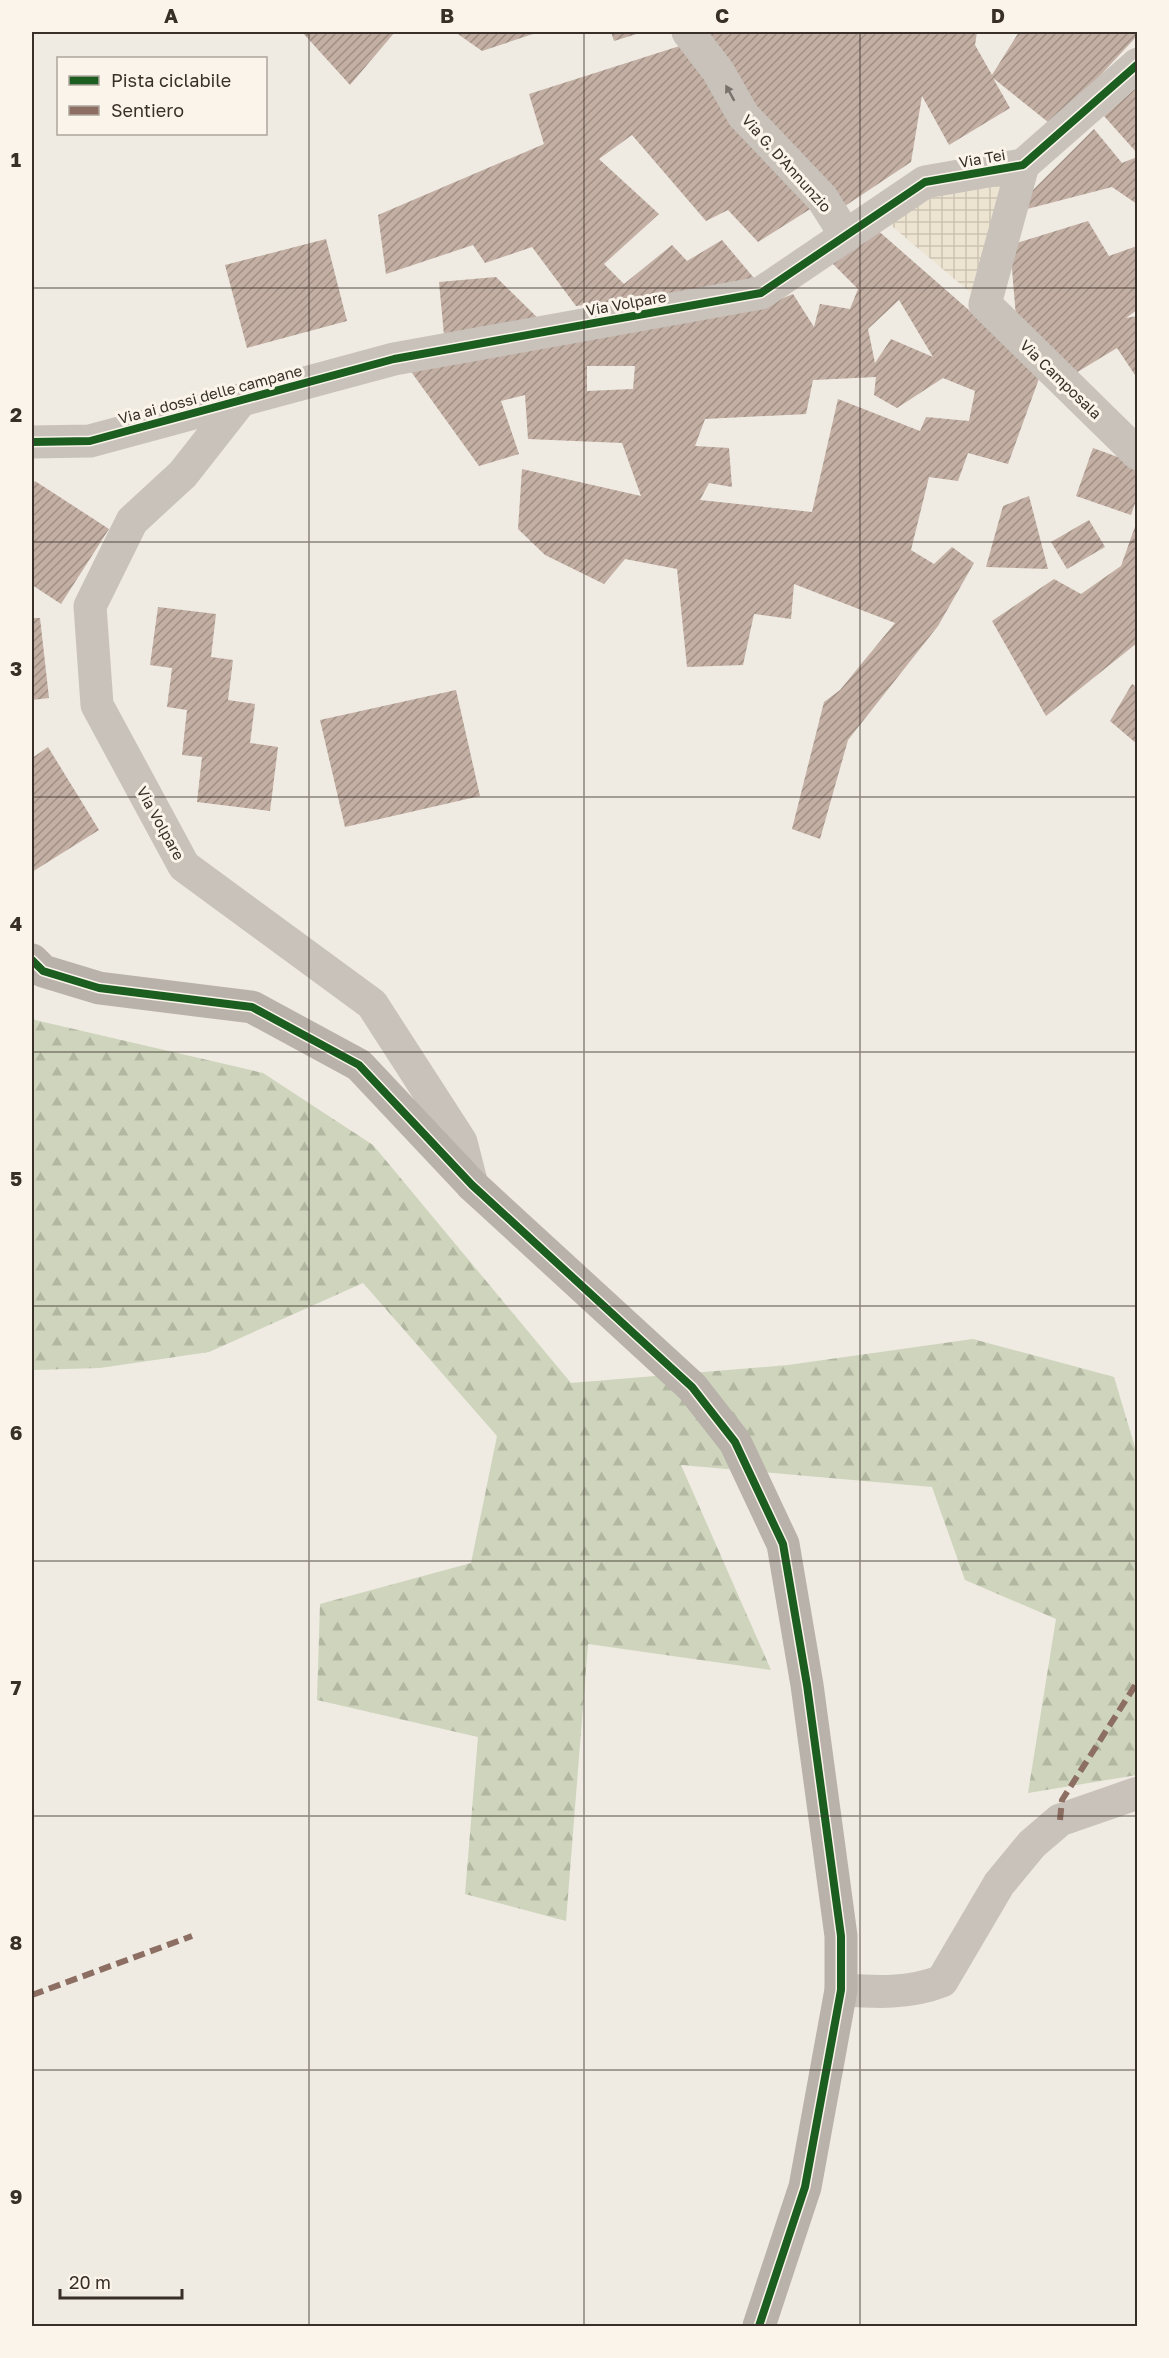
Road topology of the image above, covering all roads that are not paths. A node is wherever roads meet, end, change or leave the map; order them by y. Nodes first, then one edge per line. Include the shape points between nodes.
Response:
1 (688, 32) edge
2 (1137, 64) edge
3 (1023, 165) junction
4 (846, 236) junction
5 (984, 304) joint
6 (394, 359) joint
7 (241, 400) junction
8 (32, 442) edge
9 (1137, 453) edge
10 (32, 960) edge
11 (472, 1185) junction
12 (1137, 1793) edge
13 (841, 1990) junction
14 (759, 2326) edge

4 -> 1 street, Via G. D'Annunzio via 822,198 743,116 718,70
2 - 3 street, Via Tei
3 - 4 street, Via Tei via 925,182
3 - 5 street, Via Tei
4 - 6 street, Via Volpare via 761,293
5 - 9 street, Via Camposala
6 - 7 street, Via ai dossi delle campane
7 - 8 street, Via ai dossi delle campane via 90,441
7 - 11 street, Via Volpare via 183,474 132,521 90,606 97,705 184,866 372,1004 461,1142
10 - 11 street via 43,971 99,988 252,1007 359,1065
11 - 13 street via 692,1386 735,1442 783,1544 807,1685 841,1936
12 - 13 street via 1060,1820 1032,1844 999,1884 942,1982 890,1993
13 - 14 street via 805,2187

